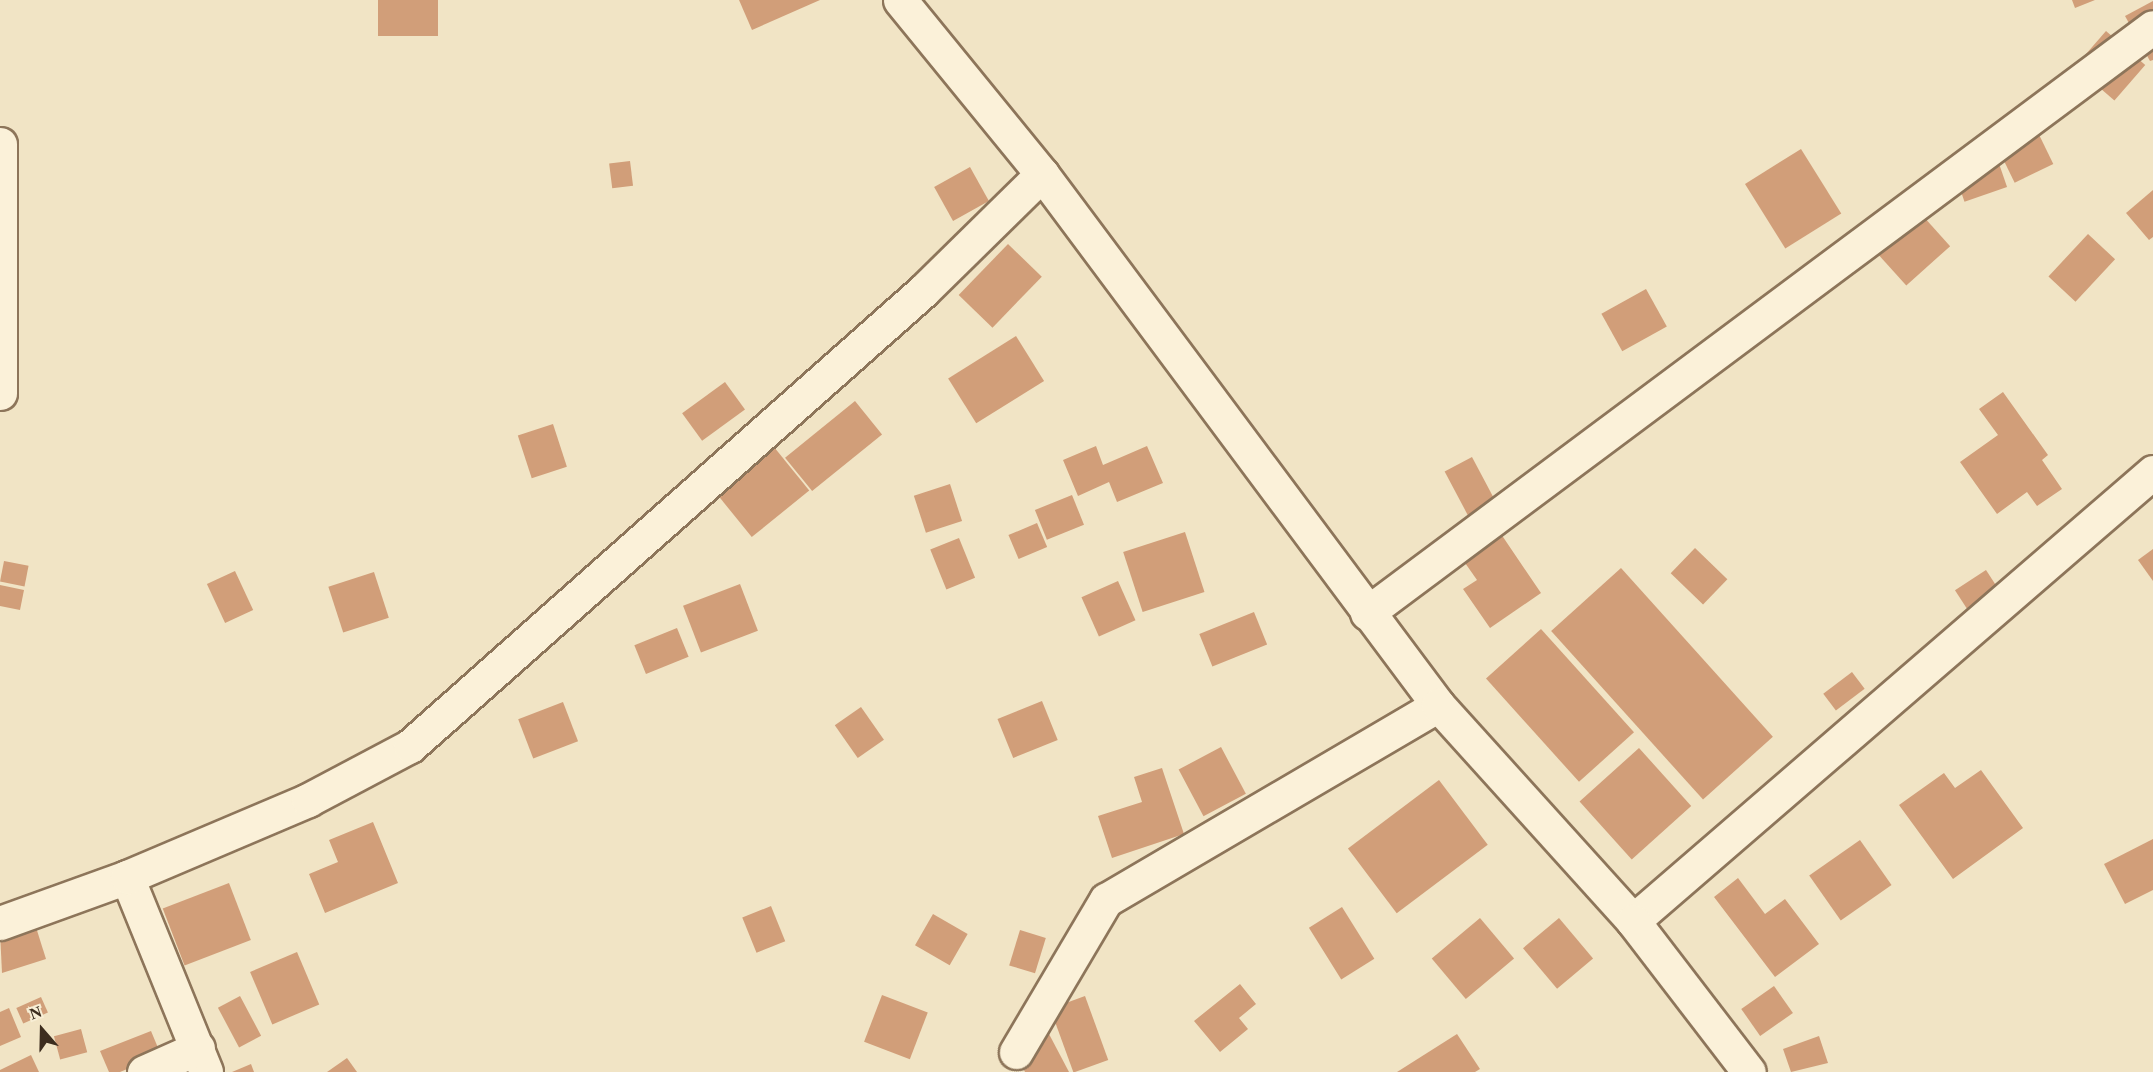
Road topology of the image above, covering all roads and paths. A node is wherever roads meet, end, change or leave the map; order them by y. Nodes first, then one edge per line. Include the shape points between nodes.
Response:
1 (900, 0) edge
2 (2153, 27) edge
3 (0, 144) edge
4 (1042, 174) junction
5 (0, 393) edge
6 (2153, 472) edge
7 (1367, 613) junction
8 (1438, 705) junction
9 (127, 878) junction
10 (1633, 921) junction
11 (0, 923) edge
12 (1016, 1053) dead end
13 (202, 1060) edge
14 (1742, 1070) edge
15 (144, 1072) edge

1 - 4 street
2 - 7 street
3 - 5 street
4 - 7 street
4 - 9 street via 923,291 410,746 308,800
6 - 10 street
7 - 8 street
8 - 10 street
8 - 12 street via 1106,900 1079,939
9 - 11 street
9 - 13 street
10 - 14 street
13 - 15 street

